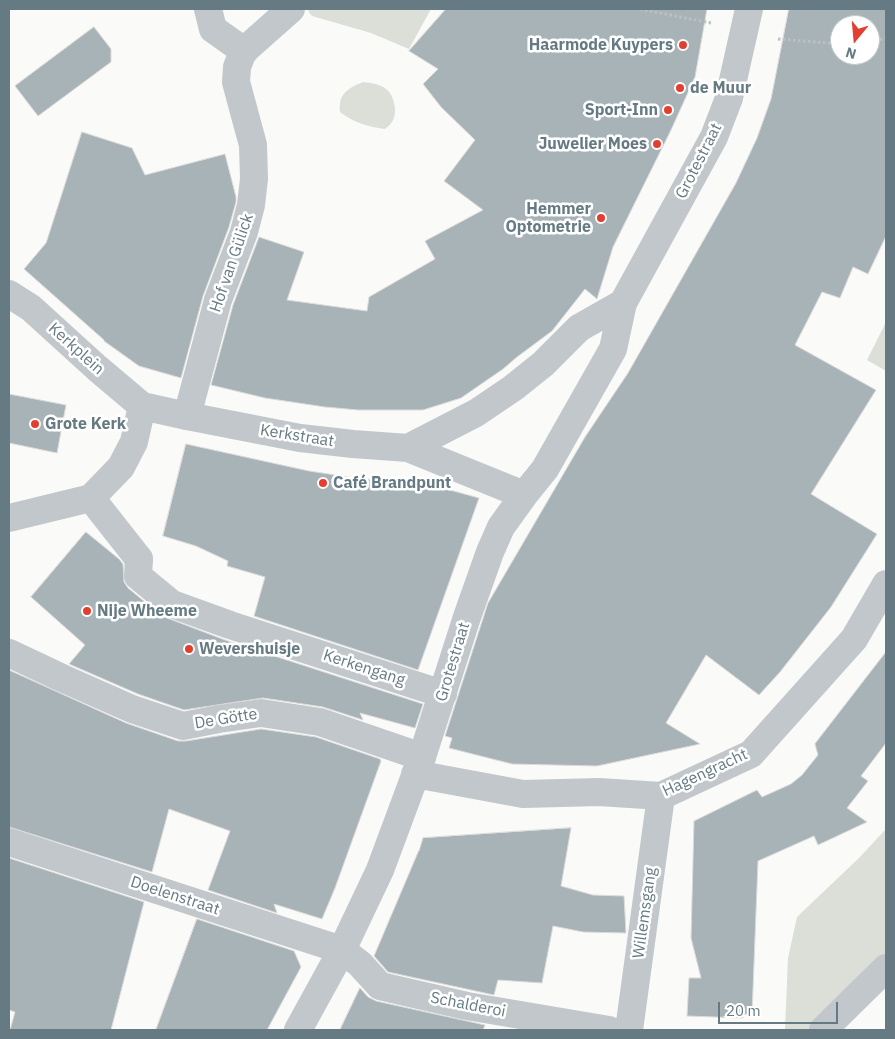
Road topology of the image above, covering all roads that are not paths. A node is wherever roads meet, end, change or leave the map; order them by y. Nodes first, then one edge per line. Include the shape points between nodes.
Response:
1 (208, 9) edge
2 (291, 9) edge
3 (747, 20) edge
4 (244, 51) junction
5 (9, 294) edge
6 (623, 303) junction
7 (142, 406) junction
8 (187, 416) junction
9 (408, 448) junction
10 (524, 495) junction
11 (91, 498) junction
12 (9, 518) edge
13 (886, 584) edge
14 (9, 653) edge
15 (443, 694) junction
16 (418, 766) junction
17 (661, 796) junction
18 (9, 842) edge
19 (342, 950) junction
20 (886, 968) edge
21 (298, 1030) edge
22 (609, 1030) edge
23 (629, 1030) edge
24 (823, 1030) edge

1 - 4 street via 213,29
2 - 4 street, Hof van Gülick
3 - 6 street, Grotestraat via 729,98 714,137
4 - 8 street, Hof van Gülick via 237,67 236,82 253,145 252,205 218,300
5 - 7 street, Kerkplein via 31,308
6 - 9 street via 580,328 543,364 476,413
6 - 10 street, Grotestraat via 613,349 545,469
7 - 8 street, Kerkplein
7 - 11 street via 134,442 121,467
8 - 9 street, Kerkstraat via 300,438
9 - 10 street, Kerkstraat
10 - 15 street, Grotestraat via 501,527 490,552
11 - 12 street
11 - 15 street, Kerkengang via 139,559 138,576 172,604
13 - 17 street, Hagengracht via 854,639 751,754
14 - 16 street, De Götte via 132,709 183,726 261,713 320,722
15 - 16 street, Grotestraat
16 - 17 street, Hagengracht via 523,794 599,792
16 - 19 street, Grotestraat via 380,870
17 - 23 street, Willemsgang
18 - 19 street, Doelenstraat
19 - 21 street, Grotestraat
19 - 22 street, Schalderoi via 380,986 467,1006
20 - 24 street

